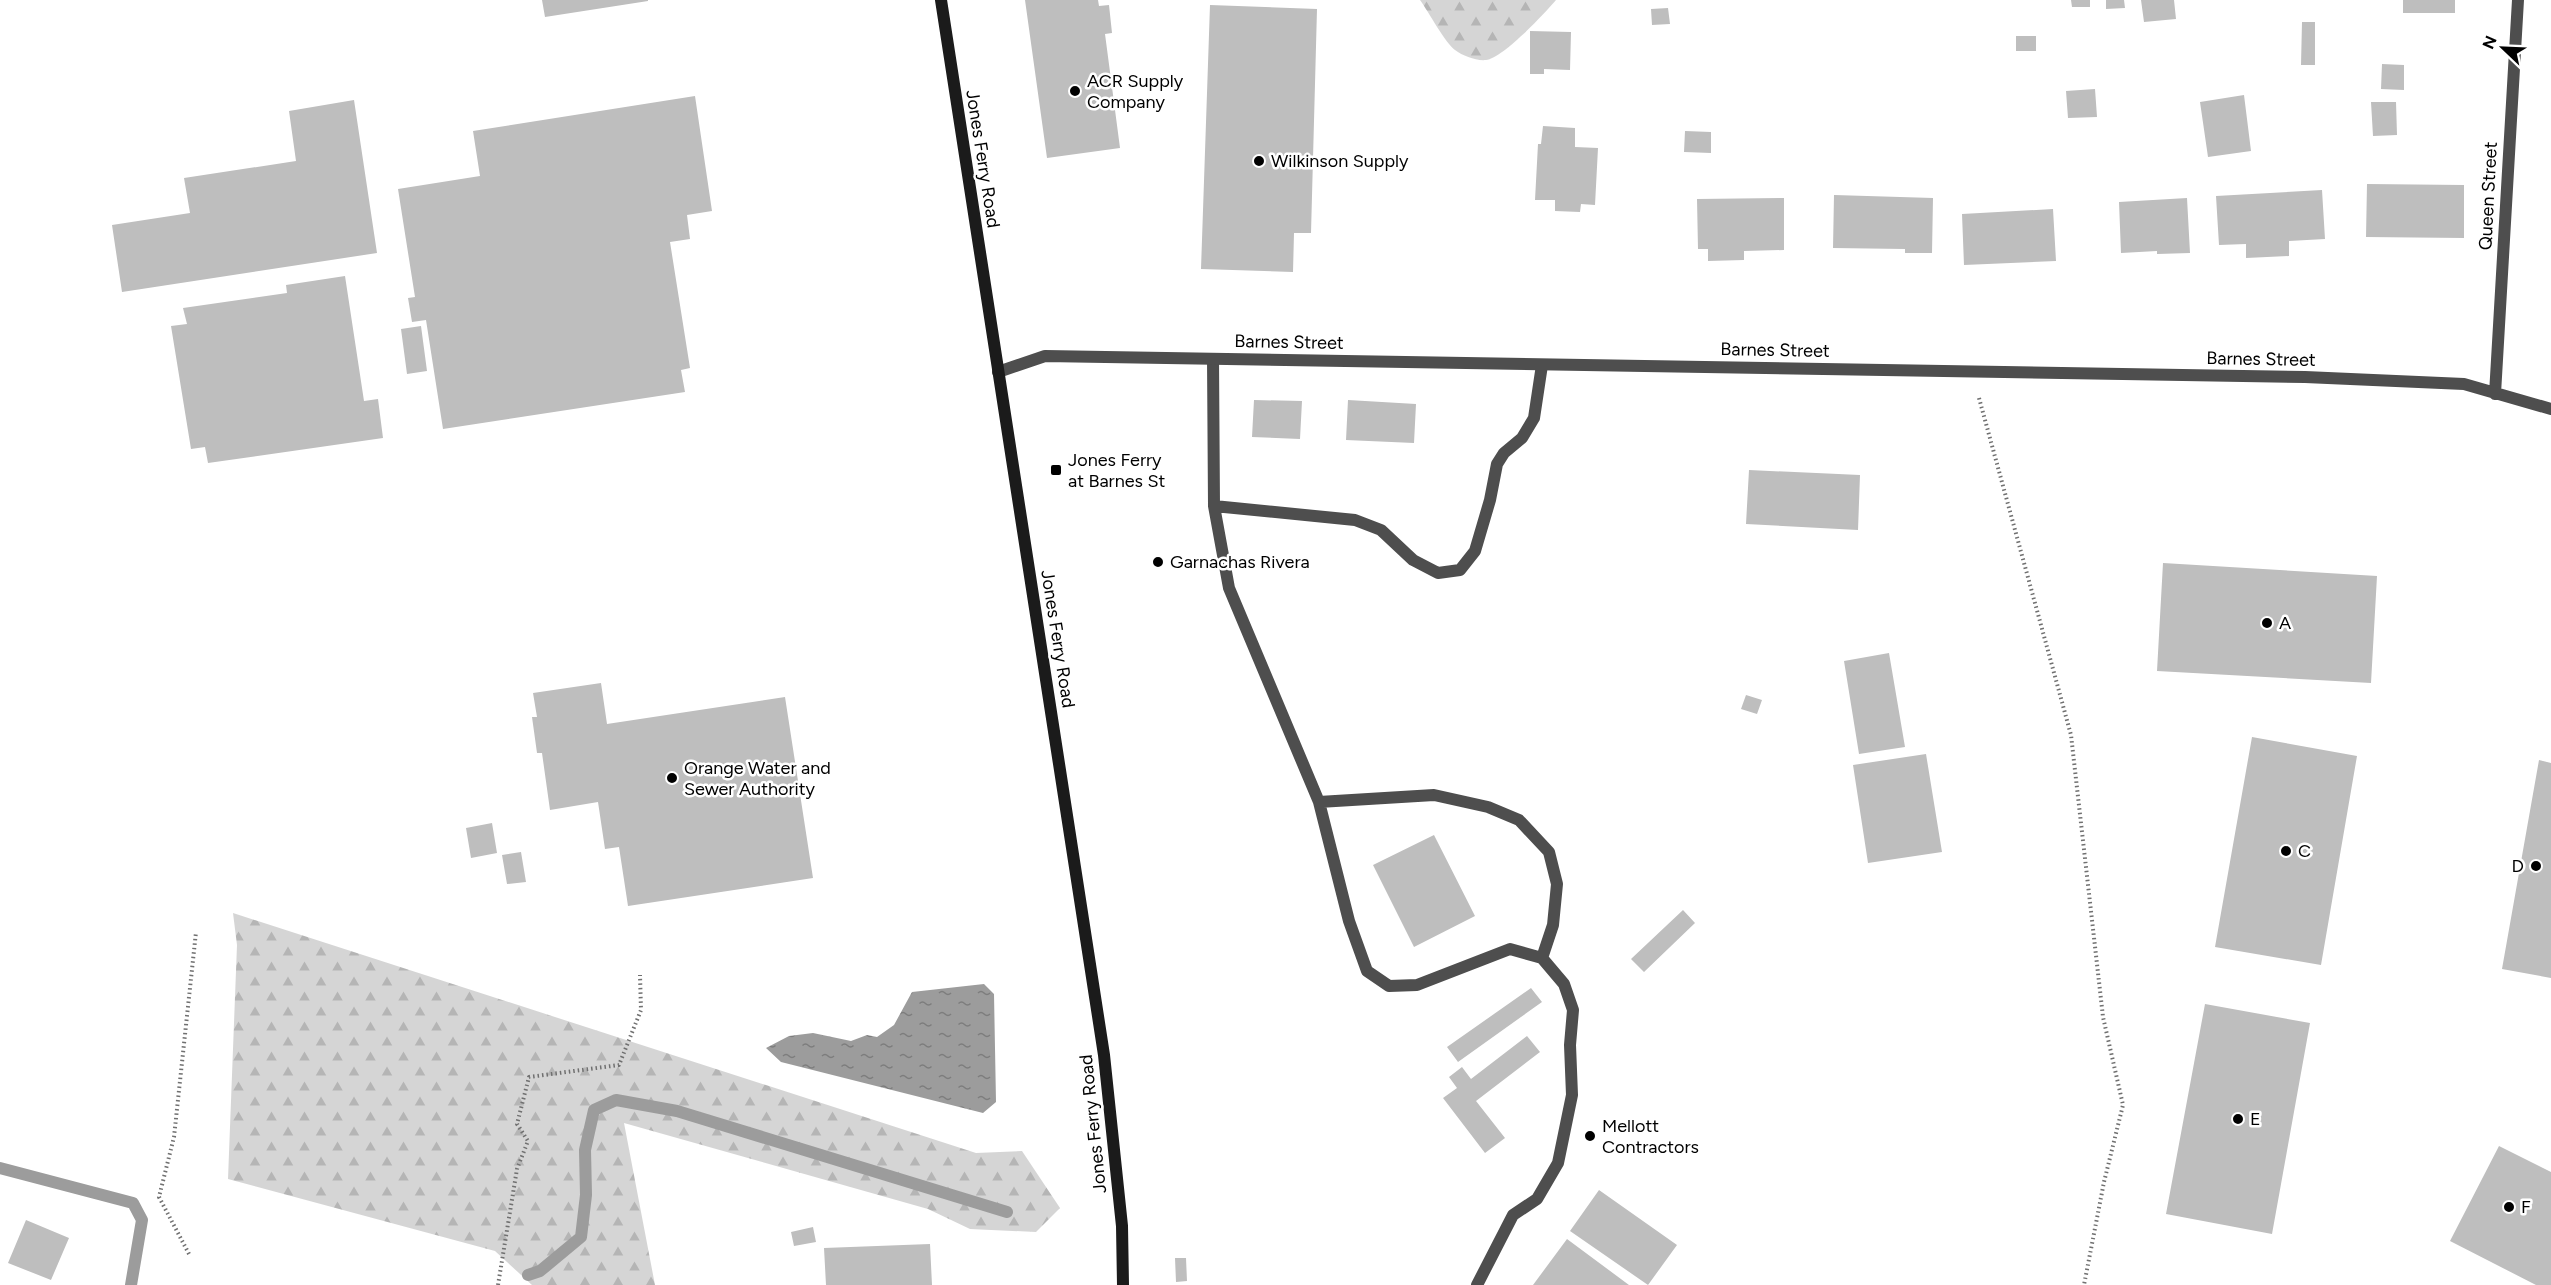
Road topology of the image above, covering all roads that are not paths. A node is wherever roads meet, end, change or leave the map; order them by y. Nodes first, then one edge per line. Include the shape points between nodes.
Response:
1 (941, 0) edge
2 (2518, 0) edge
3 (1213, 359) junction
4 (1542, 365) junction
5 (998, 372) junction
6 (2495, 394) junction
7 (2551, 409) edge
8 (1214, 506) junction
9 (1319, 802) junction
10 (1542, 958) junction
11 (1123, 1285) edge
12 (1477, 1285) edge

1 - 5 main road, Jones Ferry Road
2 - 6 street, Queen Street
3 - 4 street, Barnes Street
3 - 5 street, Barnes Street via 1045,356
3 - 8 street
4 - 6 street, Barnes Street via 2317,378 2464,384
4 - 8 street via 1534,418 1522,438 1497,464 1475,550 1460,570 1438,573 1413,560 1381,530 1354,520
5 - 11 main road, Jones Ferry Road via 1104,1055 1122,1226
6 - 7 street, Barnes Street
8 - 9 street via 1229,588
9 - 10 street via 1434,795 1488,807 1519,820 1549,852 1557,884 1553,925
9 - 10 street via 1367,971 1389,986 1417,985 1510,949
10 - 12 street via 1564,984 1573,1010 1572,1095 1558,1163 1537,1199 1513,1215

